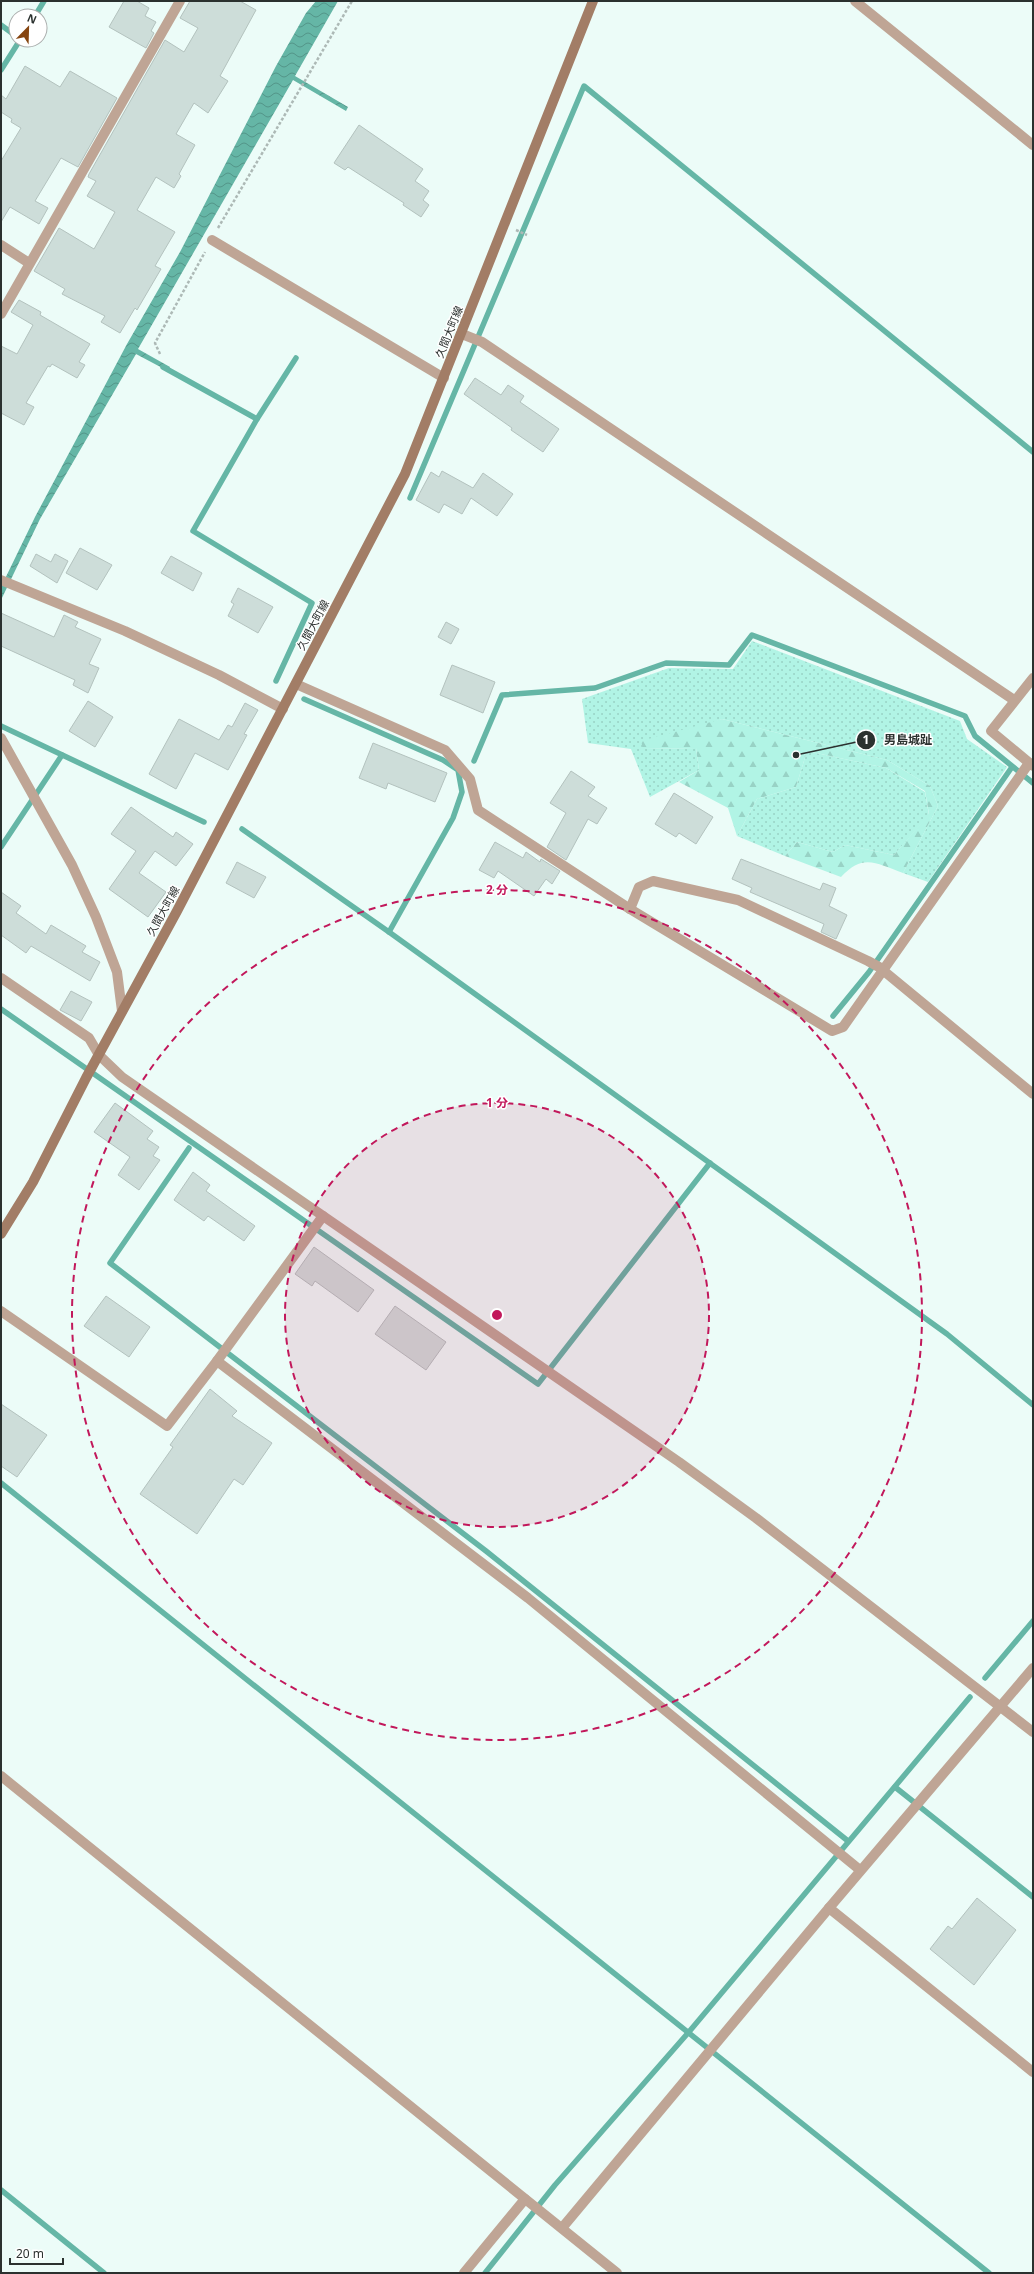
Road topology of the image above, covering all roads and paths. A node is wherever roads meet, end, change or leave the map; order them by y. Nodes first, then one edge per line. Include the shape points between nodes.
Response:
1 (180, 1) edge
2 (352, 1) edge
3 (593, 1) edge
4 (855, 1) edge
5 (1033, 145) edge
6 (516, 230) dead end
7 (527, 235) dead end
8 (212, 240) junction
9 (1, 245) edge
10 (29, 263) junction
11 (1, 314) edge
12 (466, 336) junction
13 (160, 354) dead end
14 (444, 378) junction
15 (1, 580) edge
16 (1033, 678) edge
17 (296, 684) junction
18 (1014, 700) junction
19 (283, 709) junction
20 (1, 738) edge
21 (1031, 764) edge
22 (630, 910) junction
23 (881, 969) junction
24 (1, 978) edge
25 (122, 1012) junction
26 (99, 1055) junction
27 (1033, 1094) edge
28 (321, 1219) junction
29 (1, 1234) edge
30 (1, 1311) edge
31 (219, 1358) junction
32 (1033, 1668) edge
33 (1000, 1707) junction
34 (1033, 1732) edge
35 (1, 1776) edge
36 (860, 1870) junction
37 (829, 1908) junction
38 (1033, 2072) edge
39 (528, 2201) junction
40 (562, 2228) junction
41 (464, 2273) edge
42 (617, 2273) edge

1 - 10 street
2 - 8 path
3 - 12 main road, 久間大町線
4 - 5 street
6 - 7 path
8 - 13 path via 155,343
8 - 14 street
9 - 10 street
10 - 11 street
12 - 14 main road, 久間大町線
12 - 18 street via 482,342
14 - 17 main road, 久間大町線 via 405,474
15 - 19 street via 132,634
16 - 18 street
17 - 19 main road, 久間大町線
17 - 22 street via 445,750 470,779 478,810
18 - 21 street via 991,732
19 - 25 main road, 久間大町線 via 178,911
20 - 25 street via 72,866 96,917 117,972
21 - 23 street
22 - 23 street via 639,887 653,881 738,900
22 - 23 street via 832,1031 843,1027
23 - 27 street
24 - 26 street via 89,1038
25 - 26 main road, 久間大町線
26 - 28 street via 122,1077
26 - 29 main road, 久間大町線 via 33,1182
28 - 31 street
28 - 33 street via 554,1375 756,1518
30 - 31 street via 168,1426
31 - 36 street via 528,1598
32 - 33 street
33 - 34 street
33 - 36 street
35 - 39 street
36 - 37 street
37 - 38 street
37 - 40 street
39 - 40 street
39 - 41 street
40 - 42 street

